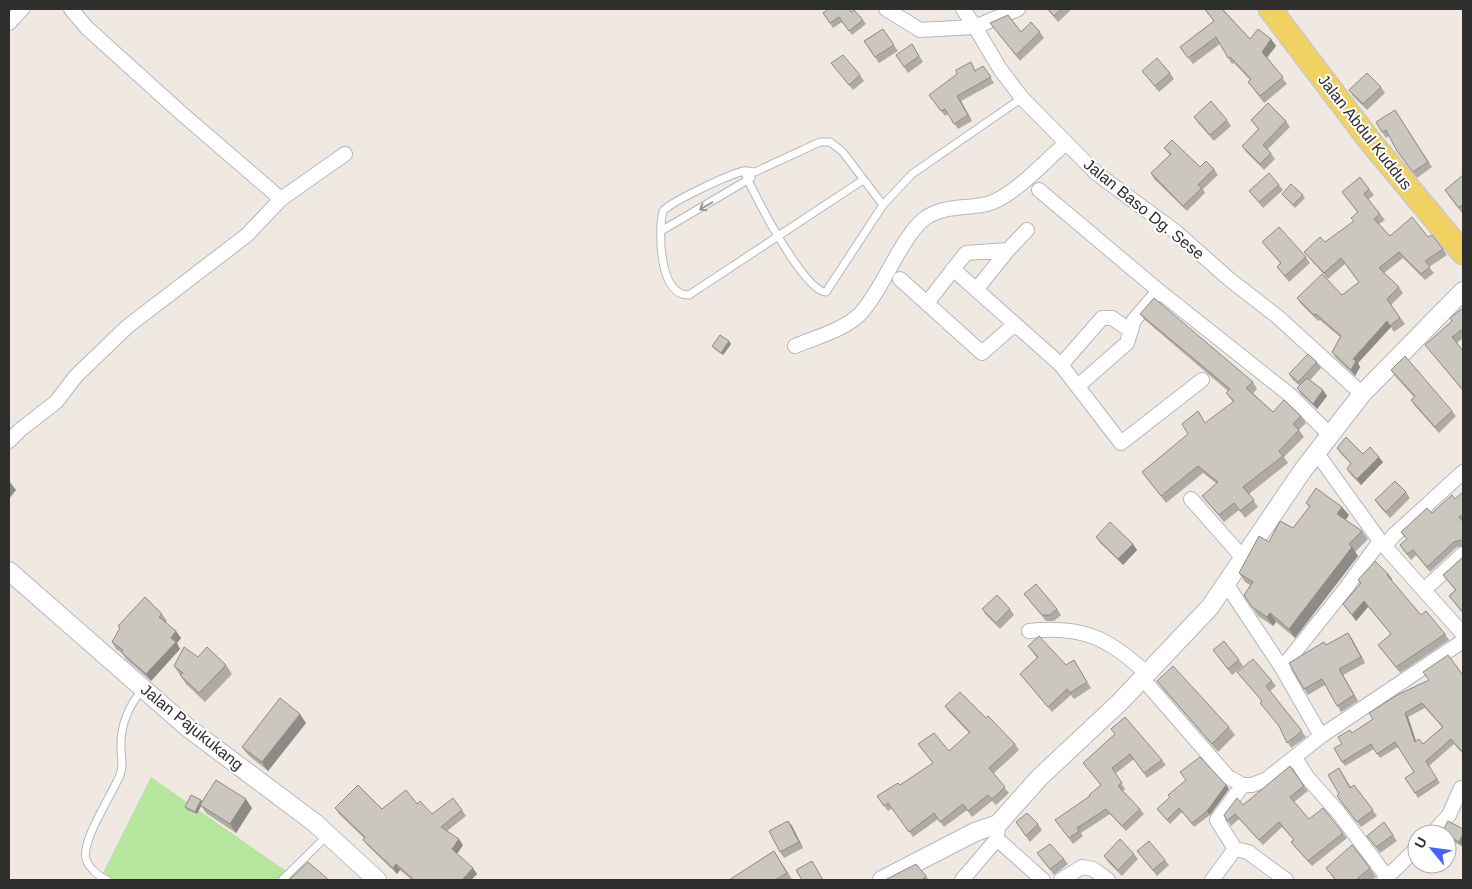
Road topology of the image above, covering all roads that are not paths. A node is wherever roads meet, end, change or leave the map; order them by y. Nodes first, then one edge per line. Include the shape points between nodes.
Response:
1 (22, 9) edge
2 (71, 9) edge
3 (886, 9) edge
4 (964, 9) edge
5 (1018, 9) edge
6 (1270, 9) edge
7 (9, 23) edge
8 (975, 27) junction
9 (1022, 98) junction
10 (1065, 144) junction
11 (345, 154) dead end
12 (744, 171) junction
13 (756, 172) junction
14 (863, 180) junction
15 (748, 182) junction
16 (1039, 190) dead end
17 (281, 199) junction
18 (883, 205) junction
19 (1027, 230) dead end
20 (661, 231) junction
21 (778, 237) junction
22 (1008, 250) junction
23 (1463, 253) edge
24 (953, 269) junction
25 (900, 279) dead end
26 (976, 290) junction
27 (1159, 290) junction
28 (1463, 291) edge
29 (927, 303) junction
30 (1014, 324) junction
31 (1131, 331) junction
32 (795, 346) dead end
33 (1061, 365) junction
34 (1202, 380) dead end
35 (1078, 386) junction
36 (1362, 394) junction
37 (1330, 435) junction
38 (9, 441) edge
39 (1316, 452) junction
40 (1463, 472) edge
41 (1191, 498) dead end
42 (1383, 544) junction
43 (1463, 554) edge
44 (1244, 559) junction
45 (9, 571) edge
46 (1227, 585) junction
47 (1424, 590) junction
48 (1029, 631) dead end
49 (1463, 634) edge
50 (1463, 640) edge
51 (1282, 668) junction
52 (1144, 676) junction
53 (144, 689) junction
54 (1321, 736) junction
55 (1295, 758) junction
56 (1243, 785) junction
57 (1461, 788) dead end
58 (1441, 824) edge
59 (998, 832) junction
60 (328, 834) junction
61 (1235, 849) junction
62 (1407, 858) edge
63 (1385, 879) edge
64 (105, 880) edge
65 (282, 880) edge
66 (377, 880) edge
67 (882, 880) edge
68 (962, 880) edge
69 (1043, 880) edge
70 (1061, 880) edge
71 (1108, 880) edge
72 (1212, 880) edge
73 (1286, 880) edge

1 - 7 street
2 - 17 street via 87,28
3 - 8 street via 920,30
4 - 8 street, Jalan Baso Dg. Sese
5 - 8 street
6 - 23 main road, Jalan Abdul Kuddus via 1370,141
8 - 9 street, Jalan Baso Dg. Sese
9 - 10 street, Jalan Baso Dg. Sese
9 - 18 lane via 912,174
10 - 32 street via 996,201 938,211 926,217 916,227 860,313 850,322
10 - 36 street, Jalan Baso Dg. Sese via 1096,174 1176,232 1278,317
11 - 17 street
12 - 13 lane
12 - 15 lane
12 - 20 lane via 670,203 663,211
13 - 14 lane via 820,142 830,142 842,150
13 - 15 lane
14 - 18 lane
14 - 21 lane
15 -> 20 lane
15 - 21 lane
16 - 27 street
17 - 38 street via 247,235 128,326 76,376 56,402
18 - 21 lane via 826,292 810,284
19 - 22 street
20 - 21 lane via 662,256 671,287 683,296
22 - 24 street via 966,253
22 - 26 street
24 - 26 street
24 - 29 street
25 - 29 street
26 - 30 street
27 - 31 street via 1134,320
27 - 37 street via 1290,395
28 - 36 street
29 - 30 street via 982,353
30 - 33 street
31 - 33 street via 1112,318 1102,318
31 - 35 street via 1126,344
33 - 35 street
34 - 35 street via 1121,443
36 - 37 street
37 - 39 street
39 - 42 street
39 - 44 street
40 - 42 street
41 - 44 street
42 - 47 street
42 - 51 street
43 - 47 street
44 - 46 street
45 - 53 street, Jalan Pajukukang
46 - 51 street
46 - 52 street
47 - 49 street
48 - 52 street via 1062,628 1098,637 1124,653
50 - 54 street via 1395,689
51 - 54 street
52 - 56 street via 1228,777
52 - 59 street via 1040,777
53 - 60 street, Jalan Pajukukang via 192,732
53 - 64 lane via 128,708 122,737 121,773 86,849 88,863
54 - 55 street
55 - 56 street via 1267,779
55 - 63 street via 1307,778 1343,818
56 - 61 street via 1217,820
57 - 58 street via 1449,815
59 - 67 street via 974,832
59 - 68 street
59 - 69 street
60 - 65 lane
60 - 66 street, Jalan Pajukukang
61 - 72 street
61 - 73 street via 1248,852
62 - 63 street
70 - 71 street via 1082,867 1093,869

